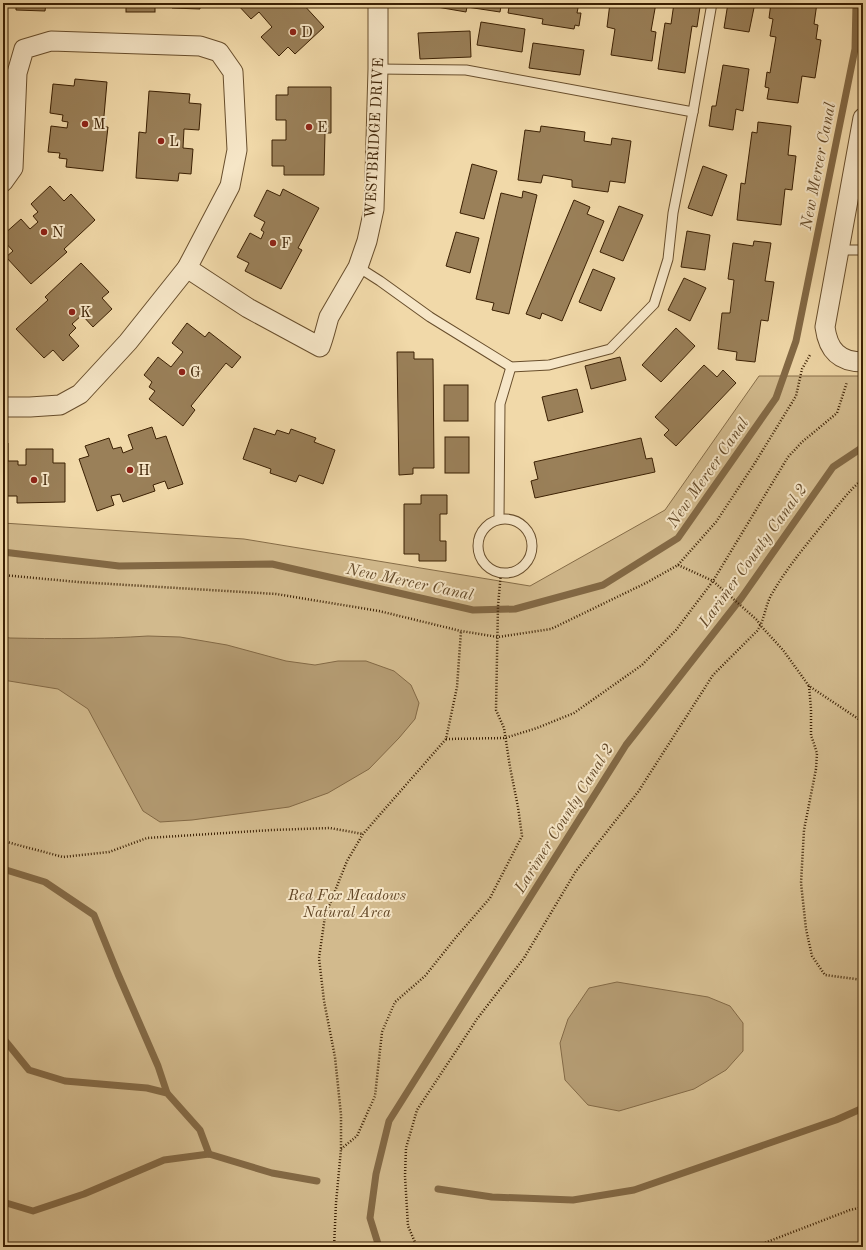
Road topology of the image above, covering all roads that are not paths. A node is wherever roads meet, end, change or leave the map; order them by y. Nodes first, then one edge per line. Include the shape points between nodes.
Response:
1 (378, 3) edge
2 (712, 3) edge
3 (378, 69) junction
4 (693, 112) junction
5 (863, 118) edge
6 (3, 182) edge
7 (839, 250) junction
8 (863, 250) edge
9 (358, 267) junction
10 (187, 268) junction
11 (859, 362) edge
12 (511, 367) junction
13 (3, 407) edge
14 (499, 519) junction

1 - 3 street, WESTBRIDGE DRIVE
2 - 4 lane
3 - 4 lane via 466,70
3 - 9 street, WESTBRIDGE DRIVE via 374,209
4 - 12 lane via 673,213 668,259 654,304 610,349 548,365
5 - 7 street
6 - 10 street via 13,168 17,73 24,49 51,41 200,46 219,52 234,72 237,150 230,186
7 - 8 lane
7 - 11 street via 825,327 827,339 832,350 841,358
9 - 10 street, WESTBRIDGE DRIVE via 329,317 320,347 248,308
9 - 12 lane via 430,317
10 - 13 street via 128,342 80,394 60,405
12 - 14 lane via 500,404
14 - 14 lane via 488,525 480,534 478,551 486,565 493,570 510,572 526,562 532,545 525,528 509,519

